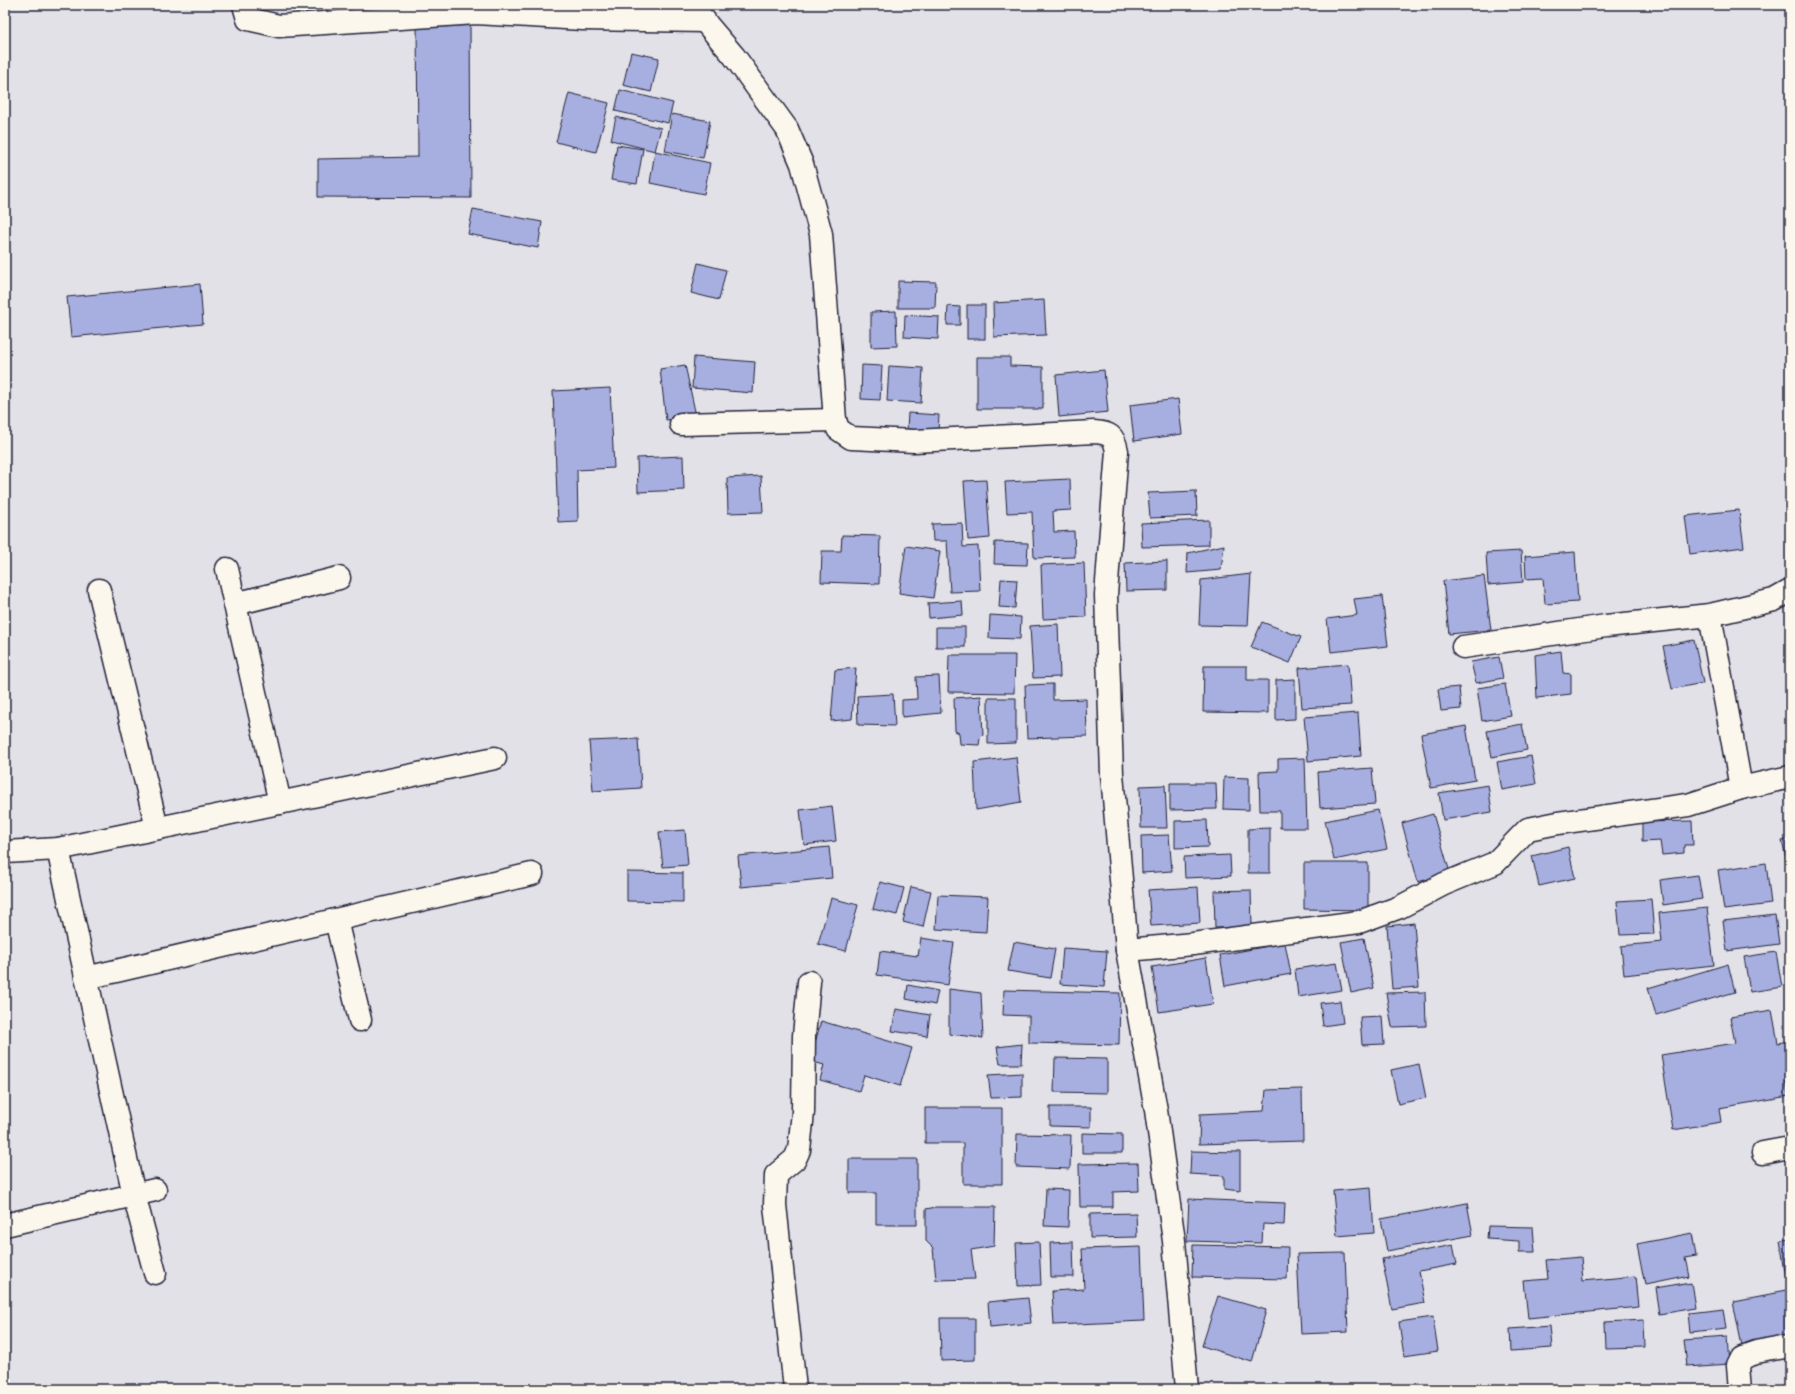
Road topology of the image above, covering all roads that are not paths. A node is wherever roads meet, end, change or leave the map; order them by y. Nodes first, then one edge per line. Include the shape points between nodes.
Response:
1 (244, 5) edge
2 (702, 13) edge
3 (835, 420) junction
4 (681, 424) dead end
5 (227, 569) dead end
6 (339, 578) dead end
7 (99, 590) dead end
8 (1790, 591) edge
9 (235, 604) junction
10 (1710, 615) junction
11 (1462, 647) dead end
12 (495, 758) dead end
13 (1790, 777) edge
14 (1741, 788) junction
15 (280, 803) junction
16 (157, 828) junction
17 (58, 849) junction
18 (5, 852) edge
19 (532, 874) dead end
20 (336, 920) junction
21 (1127, 950) junction
22 (86, 978) junction
23 (809, 982) dead end
24 (360, 1020) dead end
25 (1790, 1148) edge
26 (1763, 1153) dead end
27 (155, 1190) dead end
28 (134, 1195) junction
29 (5, 1225) edge
30 (155, 1273) dead end
31 (1790, 1346) edge
32 (795, 1389) edge
33 (1187, 1389) edge
34 (1740, 1389) edge

1 - 2 street via 248,20 279,26 476,13 583,20
2 - 3 street via 787,130 802,164 821,234
3 - 4 street
3 - 21 street via 838,428 851,438 914,441 1094,432 1110,435 1115,441 1117,450 1106,595 1112,774
5 - 9 street
6 - 9 street
7 - 16 street
8 - 10 street via 1774,600
9 - 15 street
10 - 11 street via 1606,626
10 - 14 street
12 - 15 street
13 - 14 street
14 - 21 street via 1688,805 1528,829 1495,863 1444,884 1400,907 1359,922 1194,944
15 - 16 street
16 - 17 street
17 - 18 street
17 - 22 street
19 - 20 street
20 - 22 street
20 - 24 street
21 - 33 street via 1156,1110 1174,1241
22 - 28 street
23 - 32 street via 799,1150 795,1159 778,1172 775,1179 775,1205
25 - 26 street
27 - 28 street
28 - 29 street
28 - 30 street
31 - 34 street via 1742,1357 1738,1365

